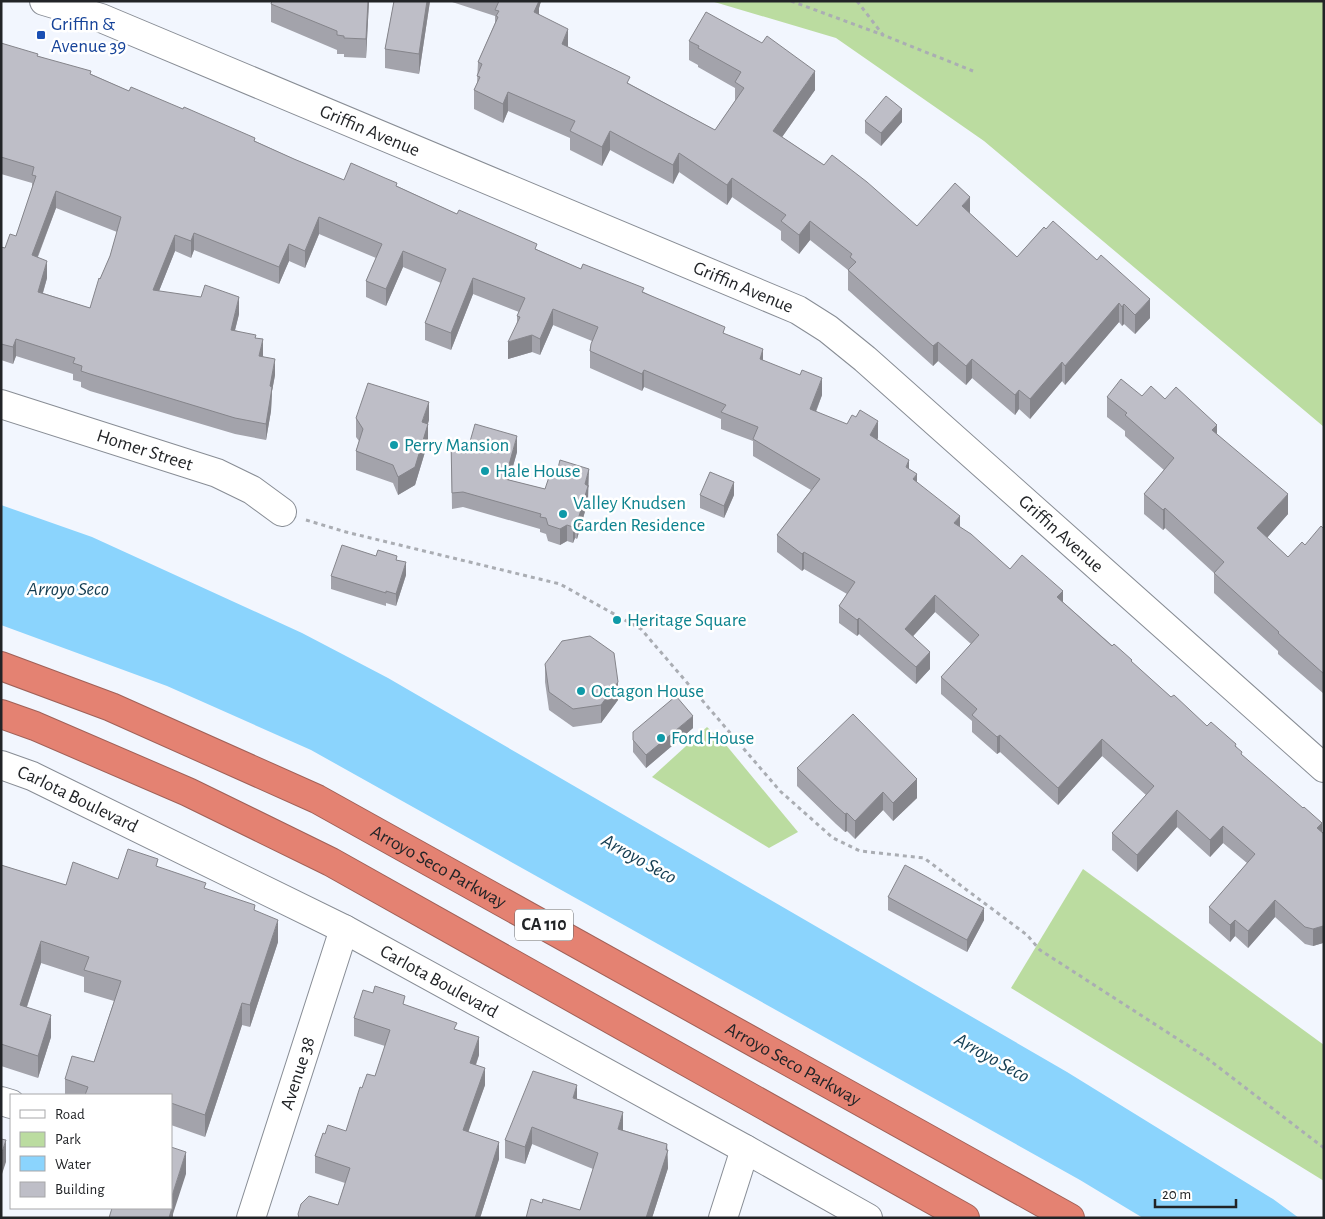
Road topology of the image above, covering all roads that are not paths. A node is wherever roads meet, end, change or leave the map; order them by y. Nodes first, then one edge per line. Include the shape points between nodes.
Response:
1 (44, 1) edge
2 (104, 10) edge
3 (1, 404) edge
4 (282, 512) road end
5 (1, 666) edge
6 (1, 714) edge
7 (1, 765) edge
8 (1324, 768) edge
9 (344, 929) junction
10 (745, 1148) junction
11 (251, 1218) edge
12 (723, 1218) edge
13 (868, 1218) edge
14 (965, 1218) edge
15 (1070, 1218) edge

1 - 2 street, Griffin Avenue
2 - 8 street, Griffin Avenue via 798,310 865,359
3 - 4 street, Homer Street via 217,473 252,490
5 - 15 highway, Arroyo Seco Parkway / CA 110 via 111,707 317,799
6 - 14 highway, CA 110 via 188,792 331,862
7 - 9 street, Carlota Boulevard via 32,776
9 - 10 street, Carlota Boulevard
9 - 11 street, Avenue 38
10 - 12 street
10 - 13 street, Carlota Boulevard

